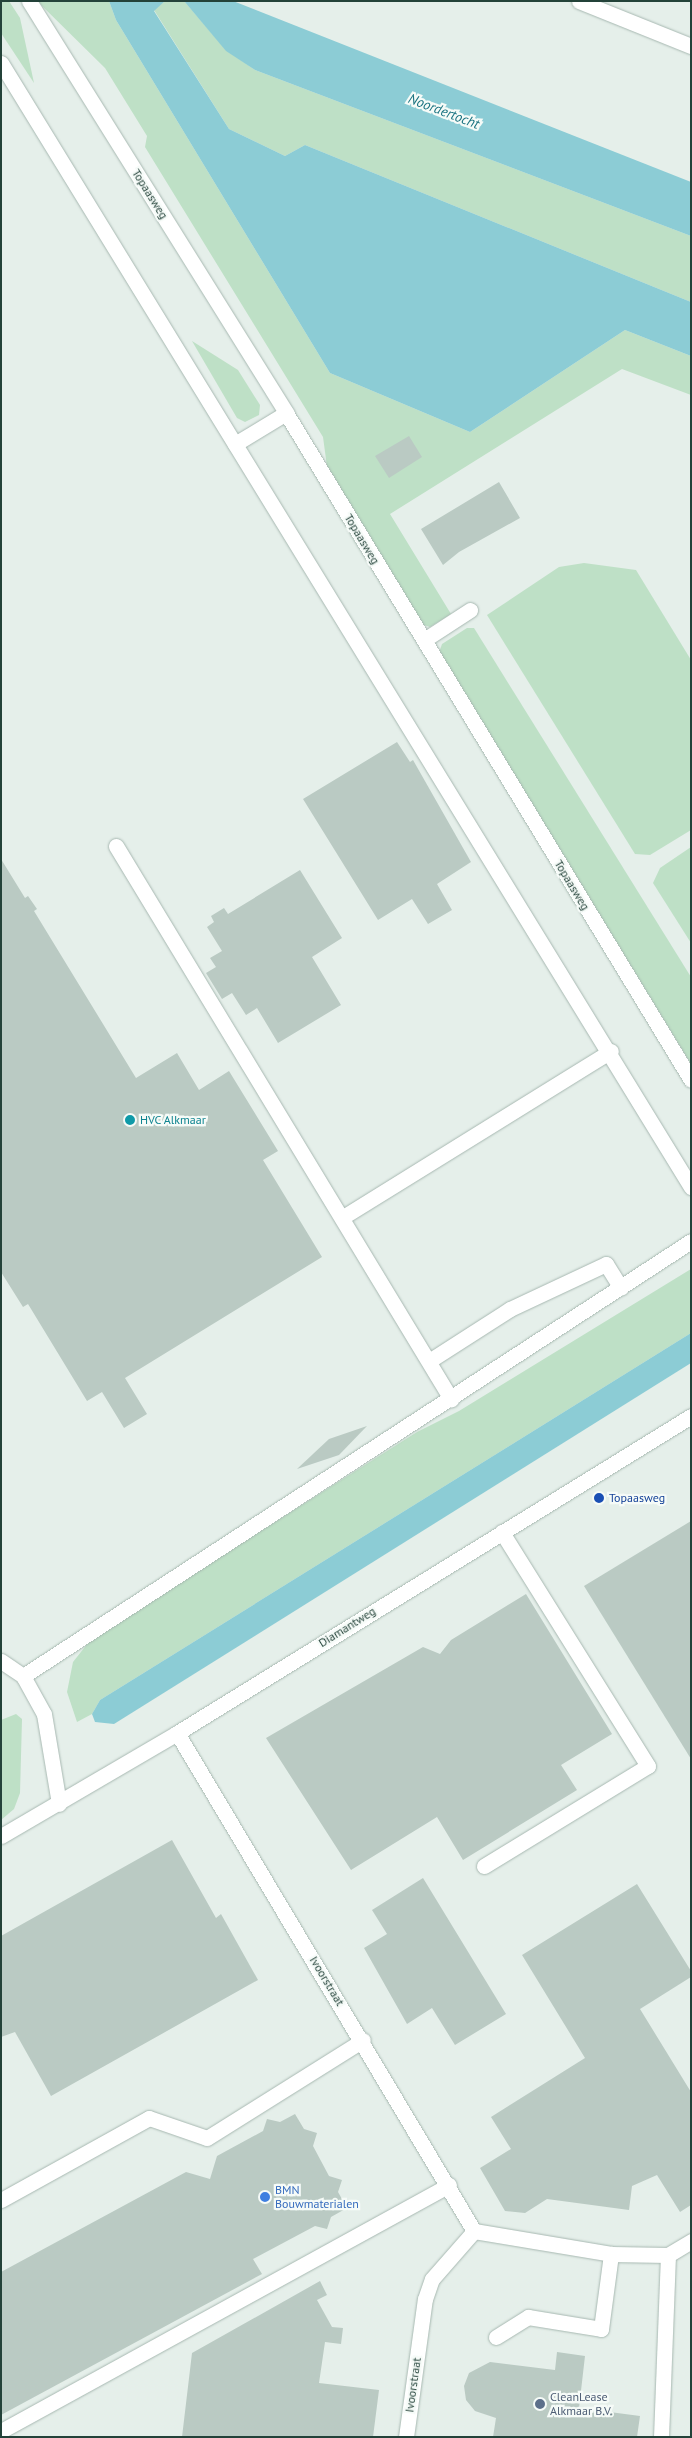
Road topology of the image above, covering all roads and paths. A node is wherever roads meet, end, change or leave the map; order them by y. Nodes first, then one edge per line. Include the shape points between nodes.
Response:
1 (29, 1) edge
2 (580, 1) edge
3 (691, 46) edge
4 (1, 63) edge
5 (286, 413) junction
6 (235, 444) junction
7 (470, 610) dead end
8 (424, 640) junction
9 (116, 846) dead end
10 (610, 1051) junction
11 (691, 1080) edge
12 (691, 1187) edge
13 (343, 1217) junction
14 (687, 1246) edge
15 (621, 1288) junction
16 (429, 1361) junction
17 (451, 1399) junction
18 (691, 1416) edge
19 (502, 1532) junction
20 (1, 1661) edge
21 (23, 1676) junction
22 (177, 1733) junction
23 (59, 1804) junction
24 (1, 1836) edge
25 (484, 1866) dead end
26 (363, 2040) junction
27 (449, 2185) junction
28 (1, 2200) edge
29 (474, 2231) junction
30 (691, 2241) edge
31 (611, 2254) junction
32 (668, 2255) junction
33 (496, 2337) dead end
34 (1, 2430) edge
35 (406, 2437) edge
36 (661, 2437) edge

1 - 5 street, Topaasweg
2 - 3 street
4 - 6 street
5 - 6 street
5 - 8 street, Topaasweg
6 - 10 street
7 - 8 street
8 - 11 street, Topaasweg
9 - 13 street
10 - 12 street
10 - 13 street
13 - 16 street
14 - 15 street
15 - 16 street via 606,1264 510,1309
15 - 17 street
16 - 17 street
17 - 21 street
18 - 19 street, Diamantweg
19 - 22 street, Diamantweg
19 - 25 street via 648,1766
20 - 21 street
21 - 23 street via 44,1714
22 - 23 street, Diamantweg
22 - 26 street, Ivoorstraat
23 - 24 street, Diamantweg
26 - 27 street, Ivoorstraat
26 - 28 street via 208,2138 149,2118
27 - 29 street, Ivoorstraat
27 - 34 street
29 - 31 street
29 - 35 street, Ivoorstraat via 432,2280 425,2299
30 - 32 street
31 - 32 street
31 - 33 street via 601,2329 528,2317
32 - 36 street

